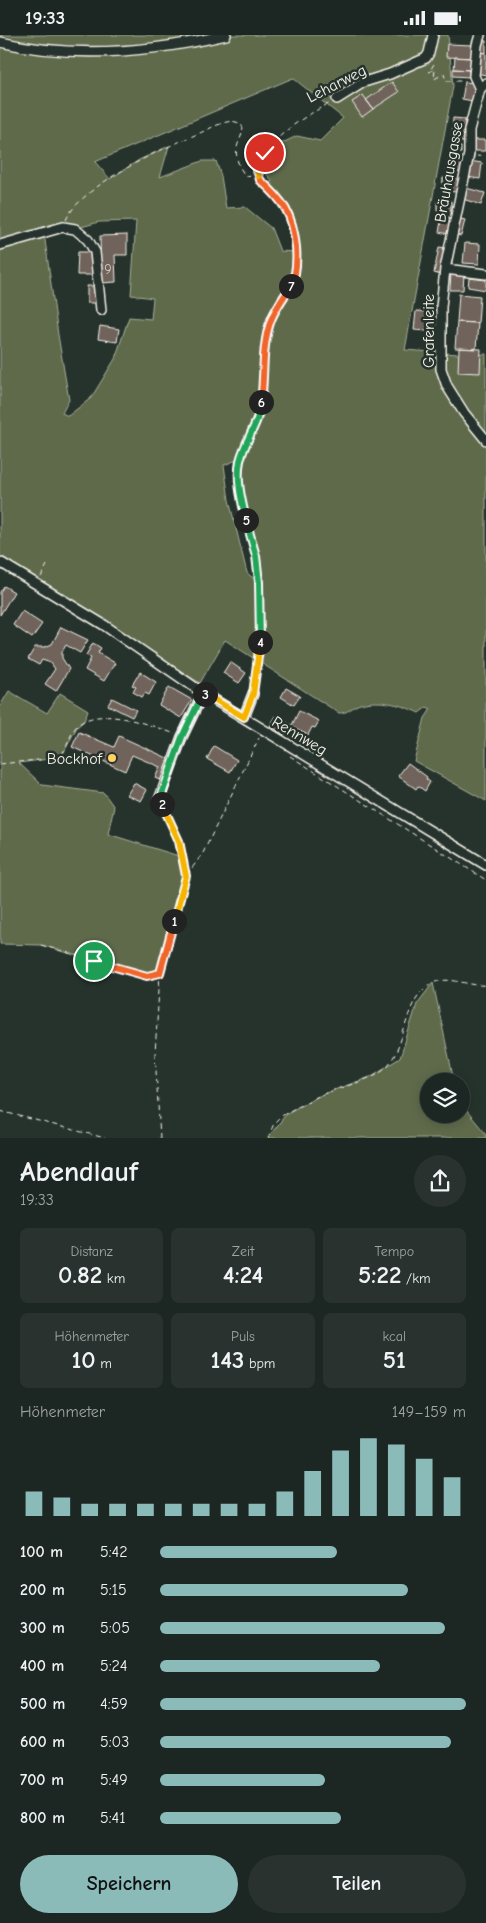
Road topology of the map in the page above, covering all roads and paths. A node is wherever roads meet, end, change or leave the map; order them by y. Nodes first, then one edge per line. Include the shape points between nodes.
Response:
1 (226, 35) edge
2 (433, 35) edge
3 (480, 35) edge
4 (0, 42) edge
5 (426, 58) junction
6 (468, 81) dead end
7 (483, 86) edge
8 (337, 99) joint
9 (256, 168) junction
10 (63, 227) junction
11 (0, 245) edge
12 (445, 269) junction
13 (486, 274) edge
14 (101, 311) dead end
15 (486, 440) edge
16 (0, 562) edge
17 (47, 565) dead end
18 (37, 584) junction
19 (203, 693) junction
20 (253, 694) joint
21 (244, 717) junction
22 (182, 737) junction
23 (259, 737) dead end
24 (284, 753) dead end
25 (0, 764) edge
26 (160, 800) joint
27 (486, 865) edge
28 (186, 876) junction
29 (486, 880) edge
30 (41, 945) dead end
31 (160, 973) junction
32 (486, 985) edge
33 (0, 1111) edge
34 (105, 1138) edge
35 (160, 1138) edge
36 (268, 1138) edge

1 - 4 street via 138,51 54,51
2 - 5 street
3 - 7 street via 474,76
5 - 6 path via 435,64 429,72 435,69 434,79 444,74 446,81
5 - 8 street, Leharweg via 364,82
7 - 12 street, Bräuhausgasse via 469,129 468,154
8 - 9 path, Leharweg via 286,130
9 - 10 path via 252,175 246,176 238,164 236,149 243,131 238,122 231,121 139,160 83,199 67,217
9 - 20 path via 260,180 278,196 291,217 296,269 292,284 270,321 264,351 260,411 240,463 242,502 259,582 260,644
10 - 11 street
10 - 14 street via 75,229 93,246
12 - 13 street
12 - 15 street, Grafenleite via 440,307 441,369 451,393
16 - 18 street, Rennweg
17 - 18 path
18 - 19 street, Rennweg via 104,625
19 - 21 street, Rennweg
19 - 22 street
20 - 21 street
21 - 27 street, Rennweg
22 - 25 path via 150,725 102,716 84,721 77,727 66,750 56,758
22 - 26 street
23 - 28 path via 203,853
24 - 29 path
26 - 28 path via 179,841
28 - 31 path
30 - 31 path via 147,976
31 - 35 path via 155,1054
32 - 36 path via 450,980 433,983 409,1012 397,1051 388,1065 370,1077 323,1094 287,1113 276,1121
33 - 34 path

